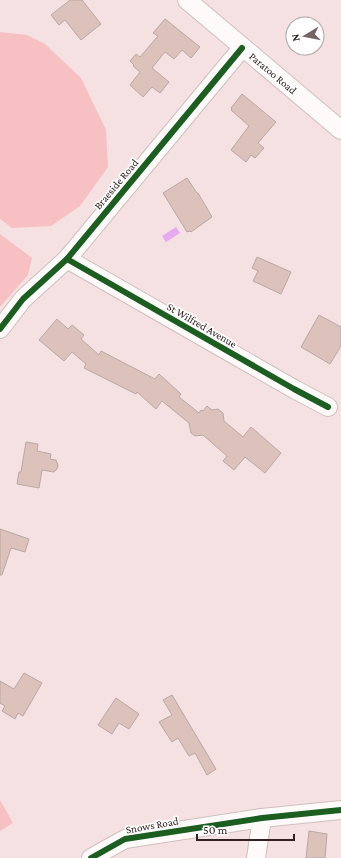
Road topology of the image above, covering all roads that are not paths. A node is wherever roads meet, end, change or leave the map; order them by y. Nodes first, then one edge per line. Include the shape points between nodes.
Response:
1 (187, 0) edge
2 (242, 48) junction
3 (341, 130) edge
4 (67, 259) junction
5 (0, 329) edge
6 (328, 407) dead end
7 (341, 810) edge
8 (262, 818) junction
9 (91, 858) edge
10 (256, 858) edge

1 - 2 street, Paratoo Road
2 - 3 street, Paratoo Road
2 - 4 street, Braeside Road
4 - 5 street, Braeside Road via 23,299
4 - 6 street, St Wilfred Avenue
7 - 8 street, Snows Road
8 - 9 street, Snows Road via 125,838
8 - 10 street

